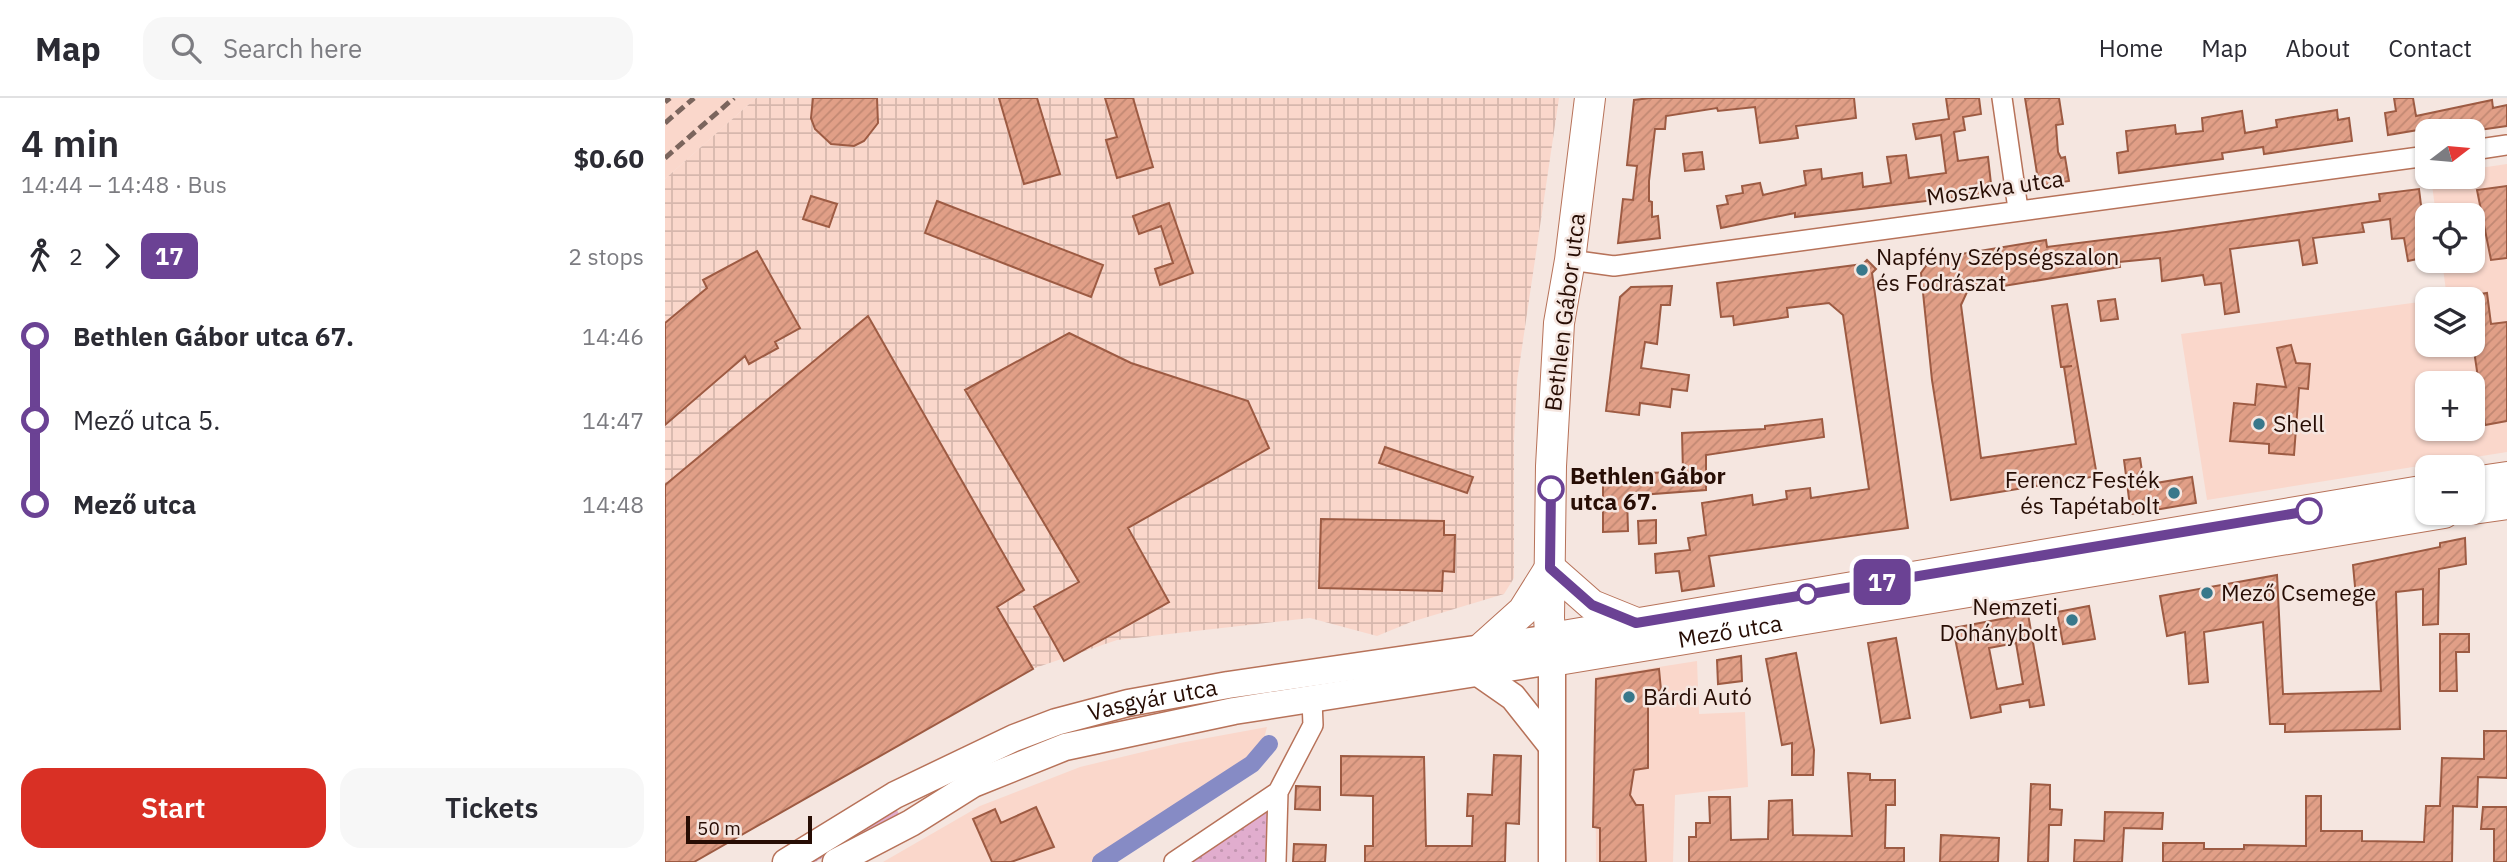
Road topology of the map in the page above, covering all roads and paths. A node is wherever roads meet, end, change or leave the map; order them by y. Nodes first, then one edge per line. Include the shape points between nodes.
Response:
1 (1590, 98) edge
2 (2002, 98) edge
3 (2507, 145) edge
4 (2485, 148) edge
5 (2415, 158) edge
6 (2018, 209) junction
7 (1570, 260) junction
8 (2507, 477) edge
9 (2485, 480) edge
10 (2415, 492) edge
11 (2507, 504) edge
12 (2485, 507) edge
13 (2415, 517) edge
14 (1550, 568) junction
15 (1636, 623) junction
16 (1551, 650) junction
17 (1482, 660) junction
18 (1312, 700) junction
19 (1551, 745) junction
20 (1278, 792) junction
21 (786, 862) edge
22 (836, 862) edge
23 (1174, 862) edge
24 (1276, 862) edge
25 (1552, 862) edge

1 - 7 main road, Bethlen Gábor utca
2 - 6 street
3 - 4 street
5 - 6 street, Moszkva utca
6 - 7 street, Moszkva utca via 1614,266
7 - 14 main road, Bethlen Gábor utca via 1556,365
8 - 9 main road
10 - 15 main road, Mező utca
11 - 12 main road
13 - 16 main road, Mező utca
14 - 15 main road via 1592,605
14 - 16 main road, Bethlen Gábor utca
14 - 17 main road via 1523,611
15 - 16 main road, Mező utca
16 - 17 main road, Vasgyár utca via 1522,644
16 - 19 main road, Bethlen Gábor utca
17 - 18 main road, Vasgyár utca
17 - 19 main road
17 - 21 main road, Vasgyár utca via 1162,697 1056,722 895,795
18 - 20 street via 1314,725
18 - 22 main road, Vasgyár utca via 1234,711 1065,747 973,783 911,823
19 - 25 main road, Bethlen Gábor utca
20 - 23 street
20 - 24 street

